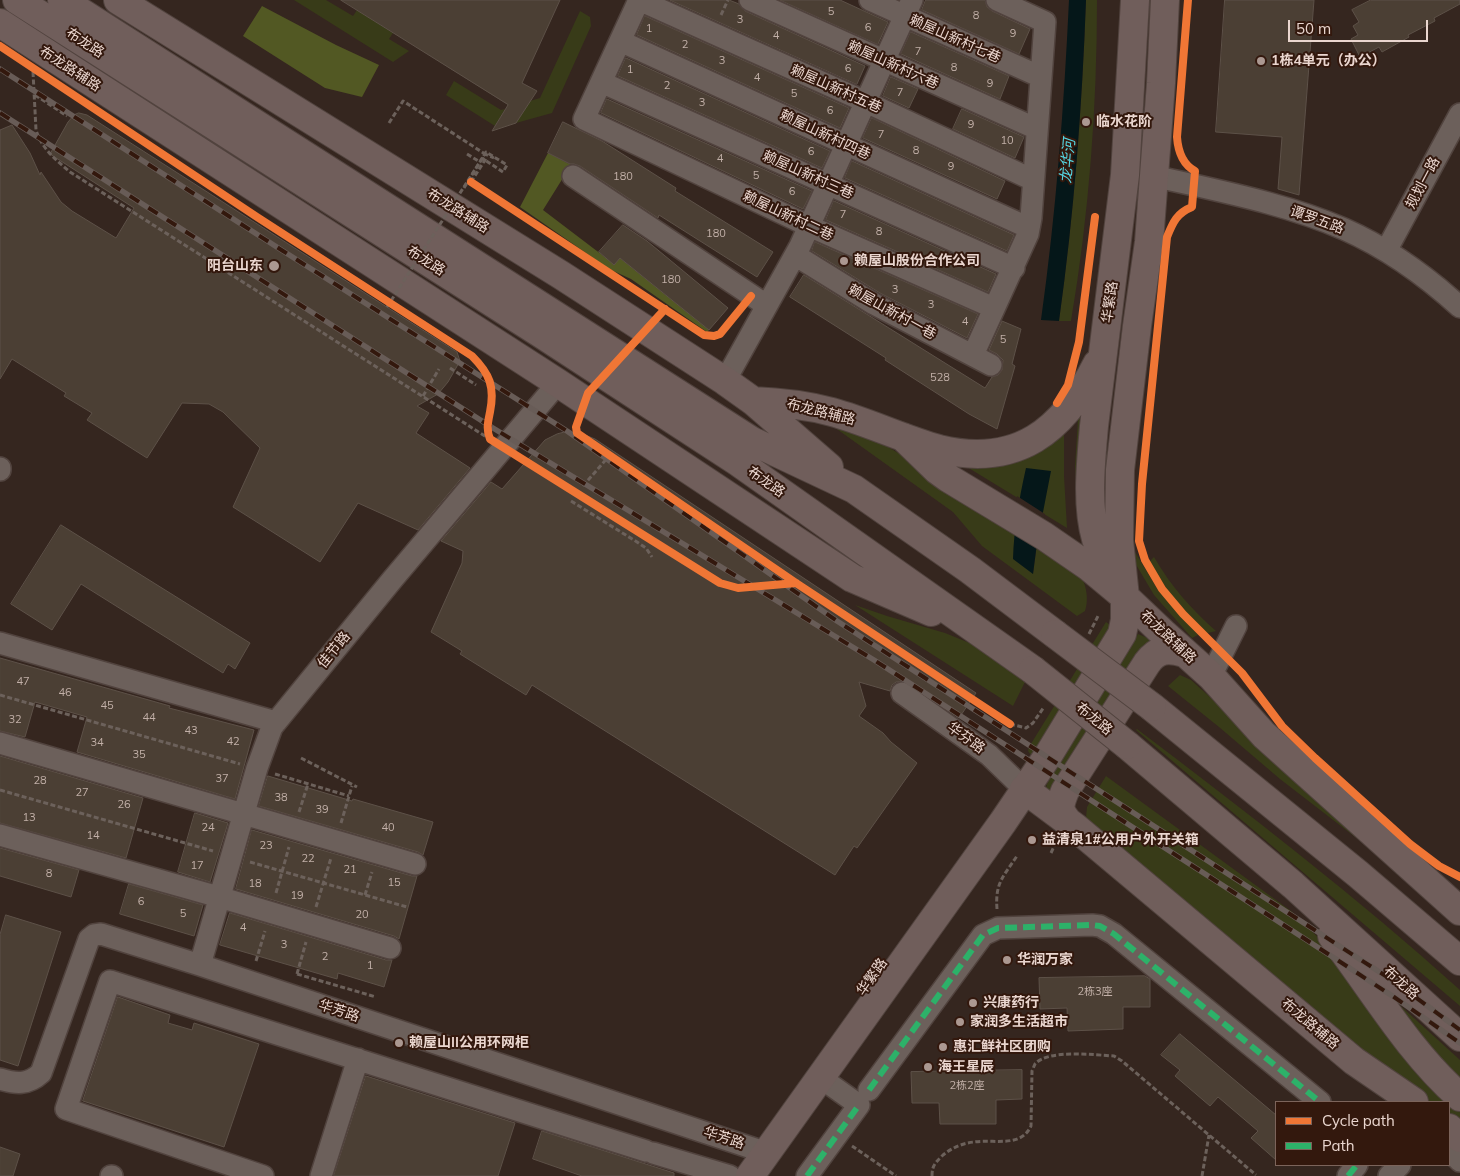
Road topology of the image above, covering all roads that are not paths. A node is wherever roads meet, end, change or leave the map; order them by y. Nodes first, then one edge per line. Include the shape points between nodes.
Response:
1 (17, 0) edge
2 (62, 0) edge
3 (118, 0) edge
4 (639, 0) edge
5 (750, 0) edge
6 (870, 0) edge
7 (997, 0) edge
8 (1135, 0) edge
9 (1165, 0) edge
10 (908, 8) edge
11 (0, 23) edge
12 (620, 41) junction
13 (884, 61) junction
14 (1041, 77) junction
15 (602, 82) junction
16 (866, 102) junction
17 (1460, 114) edge
18 (1037, 129) junction
19 (846, 144) junction
20 (573, 176) dead end
21 (1154, 176) junction
22 (1033, 180) junction
23 (828, 184) junction
24 (809, 226) junction
25 (1029, 228) junction
26 (1386, 251) junction
27 (795, 255) junction
28 (1014, 268) junction
29 (766, 305) junction
30 (1460, 307) edge
31 (994, 308) junction
32 (1103, 353) junction
33 (1132, 363) junction
34 (724, 381) junction
35 (558, 383) junction
36 (753, 401) junction
37 (903, 437) junction
38 (745, 451) junction
39 (854, 489) junction
40 (1125, 597) junction
41 (1236, 626) dead end
42 (980, 633) junction
43 (0, 643) edge
44 (1184, 653) junction
45 (1211, 676) junction
46 (902, 693) dead end
47 (276, 722) junction
48 (0, 743) edge
49 (1024, 788) junction
50 (244, 814) junction
51 (1064, 830) junction
52 (0, 835) edge
53 (415, 864) dead end
54 (1428, 884) junction
55 (1293, 885) junction
56 (219, 898) junction
57 (1460, 898) edge
58 (1460, 911) edge
59 (390, 948) dead end
60 (1460, 961) edge
61 (200, 965) junction
62 (1460, 1037) edge
63 (358, 1059) junction
64 (821, 1078) junction
65 (0, 1079) edge
66 (864, 1097) junction
67 (1460, 1097) edge
68 (1397, 1098) edge
69 (1319, 1101) edge
70 (1450, 1129) edge
71 (1460, 1138) edge
72 (759, 1150) junction
73 (1450, 1151) edge
74 (1460, 1161) edge
75 (1356, 1166) edge
76 (1399, 1166) edge
77 (263, 1176) edge
78 (321, 1176) edge
79 (731, 1176) edge
80 (750, 1176) edge
81 (807, 1176) edge
82 (1348, 1176) edge
83 (1389, 1176) edge

1 - 38 main road, 布龙路 via 543,335
2 - 38 main road, 布龙路
3 - 34 main road, 布龙路辅路 via 561,275
4 - 12 street
4 - 16 street, 赖屋山新村五巷
5 - 13 street, 赖屋山新村六巷
6 - 10 street, 赖屋山新村七巷
7 - 14 street via 1045,22
8 - 32 main road, 华繁路 via 1125,175
9 - 21 main road, 华繁路
10 - 13 street
10 - 14 street, 赖屋山新村七巷
11 - 35 main road, 布龙路辅路
12 - 15 street
12 - 19 street, 赖屋山新村四巷
13 - 16 street
13 - 18 street, 赖屋山新村六巷
14 - 18 street
15 - 23 street, 赖屋山新村三巷
15 - 24 street, 赖屋山新村二巷 via 584,119
16 - 19 street
16 - 22 street, 赖屋山新村五巷
17 - 26 street, 规划一路
18 - 22 street
19 - 23 street
19 - 25 street, 赖屋山新村四巷
20 - 29 street
21 - 26 street, 谭罗五路 via 1294,210 1345,229
21 - 33 main road, 华繁路 via 1149,242
22 - 25 street
23 - 24 street
23 - 28 street, 赖屋山新村三巷
24 - 27 street
24 - 31 street, 赖屋山新村二巷
25 - 28 street
26 - 30 street, 谭罗五路 via 1426,278
27 - 29 street
27 - 31 street, 赖屋山新村一巷 via 874,304 982,360
28 - 31 street
29 - 34 street
32 - 33 main road
32 - 37 main road via 1069,409 1049,429 1022,446 1001,452 972,454
32 - 40 main road, 华繁路 via 1091,465 1093,526 1101,553
33 - 40 main road, 华繁路 via 1119,498 1119,540
34 - 36 main road, 布龙路辅路
35 - 42 main road, 布龙路辅路 via 852,578
35 - 47 street, 佳节路
36 - 37 main road, 布龙路辅路 via 833,412
36 - 39 main road
37 - 40 main road, 布龙路辅路 via 942,474 1044,536
38 - 39 main road, 布龙路
38 - 42 main road, 布龙路
39 - 60 main road, 布龙路, bridge via 970,570 1152,707
40 - 44 main road, 布龙路辅路
40 - 49 main road, 华繁路 via 1122,634 1049,754
41 - 45 street
42 - 55 main road, 布龙路, bridge via 1126,745
43 - 47 street
44 - 45 main road, 布龙路辅路
44 - 51 main road via 1160,651 1147,663 1064,791 1060,809
45 - 54 main road, 布龙路辅路 via 1264,735
46 - 49 street, 华芬路 via 989,755
47 - 50 street, 佳节路 via 256,768
48 - 50 street
49 - 51 main road, 布龙路辅路
49 - 64 main road, 华繁路 via 1004,822
49 - 72 main road, 华繁路 via 991,810
50 - 53 street
50 - 56 street, 佳节路
51 - 68 main road, 布龙路辅路 via 1354,1060
52 - 56 street
54 - 57 main road
54 - 58 main road, 布龙路辅路
55 - 62 main road, 布龙路
55 - 67 main road via 1399,1029
56 - 59 street
56 - 61 street, 佳节路
61 - 65 street, 华芳路 via 109,936 94,935 89,939 41,1073 21,1084
61 - 72 street, 华芳路
63 - 77 street via 110,981 66,1109
63 - 78 street
63 - 79 street
64 - 66 street
64 - 72 main road, 华繁路
66 - 69 street via 978,941 989,931 1092,925 1108,930
66 - 81 street
70 - 71 main road
72 - 79 main road, 华繁路
72 - 80 main road, 华繁路
73 - 74 street
75 - 82 street
76 - 83 street

